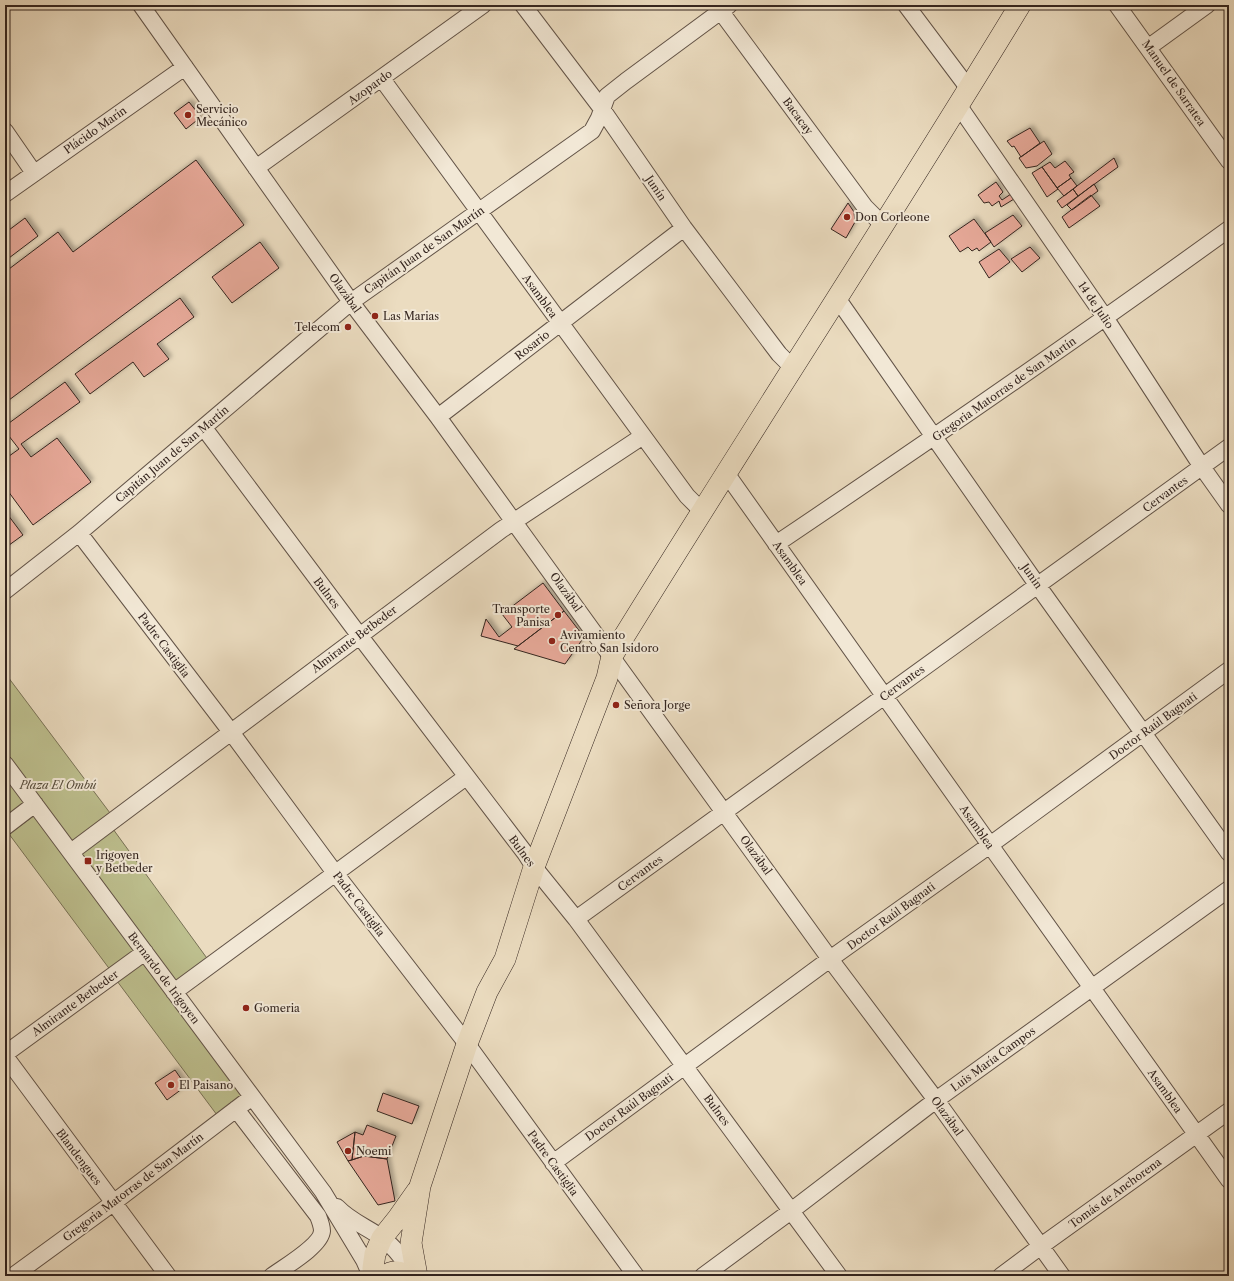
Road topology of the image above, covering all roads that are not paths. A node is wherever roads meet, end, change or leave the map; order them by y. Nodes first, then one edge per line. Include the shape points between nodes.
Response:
1 (141, 5) edge
2 (483, 5) edge
3 (523, 5) edge
4 (906, 5) edge
5 (1020, 5) edge
6 (1117, 5) edge
7 (1207, 5) edge
8 (722, 7) edge
9 (1149, 47) junction
10 (185, 67) junction
11 (382, 79) junction
12 (964, 98) junction
13 (602, 109) junction
14 (5, 130) edge
15 (1229, 161) edge
16 (256, 168) junction
17 (34, 173) junction
18 (5, 194) edge
19 (478, 212) junction
20 (883, 225) junction
21 (684, 228) junction
22 (1229, 229) edge
23 (837, 298) junction
24 (351, 302) junction
25 (1106, 319) junction
26 (560, 324) junction
27 (793, 368) junction
28 (438, 417) junction
29 (204, 428) junction
30 (644, 436) junction
31 (935, 437) junction
32 (1229, 447) edge
33 (1202, 467) junction
34 (726, 473) junction
35 (1229, 506) edge
36 (702, 511) junction
37 (514, 522) junction
38 (79, 533) junction
39 (776, 544) junction
40 (1038, 586) junction
41 (5, 592) edge
42 (359, 636) junction
43 (612, 656) junction
44 (1229, 670) edge
45 (885, 696) junction
46 (231, 732) junction
47 (1144, 733) junction
48 (5, 764) edge
49 (466, 777) junction
50 (35, 804) junction
51 (725, 812) junction
52 (5, 827) edge
53 (990, 845) junction
54 (71, 852) junction
55 (1229, 853) edge
56 (529, 860) junction
57 (335, 873) junction
58 (1229, 889) edge
59 (576, 919) junction
60 (145, 952) junction
61 (830, 959) junction
62 (1092, 988) junction
63 (174, 992) junction
64 (467, 1044) junction
65 (5, 1055) edge
66 (685, 1066) junction
67 (252, 1097) junction
68 (936, 1100) junction
69 (236, 1109) junction
70 (1229, 1111) edge
71 (1196, 1134) junction
72 (554, 1163) junction
73 (1229, 1180) edge
74 (420, 1186) junction
75 (323, 1192) junction
76 (113, 1203) junction
77 (791, 1211) junction
78 (382, 1238) junction
79 (1041, 1246) junction
80 (13, 1276) edge
81 (168, 1276) edge
82 (272, 1276) edge
83 (373, 1276) edge
84 (386, 1276) edge
85 (408, 1276) edge
86 (415, 1276) edge
87 (636, 1276) edge
88 (703, 1276) edge
89 (839, 1276) edge
90 (1001, 1276) edge
91 (1062, 1276) edge

1 - 10 street, Olazábal
2 - 11 street, Azopardo
3 - 13 street, Junín
4 - 12 street, 14 de Julio
5 - 12 main road
6 - 9 street, Manuel de Sarratea
7 - 9 street
8 - 13 street, Capitán Juan de San Martín via 607,96
8 - 20 street, Bacacay via 865,207
9 - 15 street, Manuel de Sarratea
10 - 16 street, Olazábal
10 - 17 street, Plácido Marín
11 - 16 street, Azopardo
11 - 19 street, Asamblea
12 - 20 main road
12 - 25 street, 14 de Julio
13 - 19 street, Capitán Juan de San Martín via 592,130
13 - 21 street, Junín
14 - 17 street
16 - 24 street, Olazábal
17 - 18 street, Plácido Marín
19 - 24 street, Capitán Juan de San Martín
19 - 26 street, Asamblea
20 - 23 main road
21 - 26 street, Rosario
21 - 27 street, Junín via 778,354
22 - 25 street, Gregoria Matorras de San Martín
23 - 27 main road
23 - 31 street, Junín
24 - 28 street, Olazábal
24 - 29 street, Capitán Juan de San Martín
25 - 31 street, Gregoria Matorras de San Martín
25 - 33 street, 14 de Julio
26 - 28 street, Rosario
26 - 30 street, Asamblea
27 - 34 main road
28 - 37 street, Olazábal
29 - 38 street, Capitán Juan de San Martín
29 - 42 street, Bulnes
30 - 36 street, Asamblea via 687,496
30 - 37 street, Almirante Betbeder
31 - 39 street, Gregoria Matorras de San Martín
31 - 40 street, Junín
32 - 33 street, Cervantes
33 - 35 street, 14 de Julio
33 - 40 street, Cervantes
34 - 36 main road
34 - 39 street, Asamblea
36 - 43 main road
37 - 42 street, Almirante Betbeder
37 - 43 street, Olazábal
38 - 41 street, Capitán Juan de San Martín
38 - 46 street, Padre Castiglia
39 - 45 street, Asamblea
40 - 45 street, Cervantes
40 - 47 street, Junín
42 - 46 street, Almirante Betbeder
42 - 49 street, Bulnes
43 - 51 street, Olazábal
43 - 56 main road via 608,678
44 - 47 street, Doctor Raúl Bagnati
45 - 51 street, Cervantes
45 - 53 street, Asamblea
46 - 54 street, Almirante Betbeder
46 - 57 street, Padre Castiglia
47 - 53 street, Doctor Raúl Bagnati
47 - 55 street, Junín
48 - 50 street, Bernardo de Irigoyen
49 - 56 street, Bulnes
49 - 57 street
50 - 52 street
50 - 54 street, Bernardo de Irigoyen
51 - 59 street, Cervantes
51 - 61 street, Olazábal
53 - 61 street, Doctor Raúl Bagnati
53 - 62 street, Asamblea
54 - 60 street, Bernardo de Irigoyen
56 - 59 street, Bulnes
56 - 64 main road via 505,959 487,992
57 - 63 street
57 - 64 street, Padre Castiglia
58 - 62 street, Luis María Campos
59 - 66 street, Bulnes
60 - 63 street, Bernardo de Irigoyen
60 - 65 street, Almirante Betbeder
61 - 66 street, Doctor Raúl Bagnati
61 - 68 street, Olazábal
62 - 68 street, Luis María Campos
62 - 71 street, Asamblea
63 - 67 street, Bernardo de Irigoyen
64 - 72 street, Padre Castiglia
64 - 74 main road
65 - 76 street, Blandengues
66 - 72 street, Doctor Raúl Bagnati
66 - 77 street, Bulnes
67 - 69 street, Gregoria Matorras de San Martín
67 - 75 street, Bernardo de Irigoyen
68 - 77 street, Luis María Campos
68 - 79 street, Olazábal
69 - 76 street, Gregoria Matorras de San Martín
69 - 82 street via 318,1216 321,1224 322,1232 314,1245
70 - 71 street, Tomás de Anchorena
71 - 73 street, Asamblea
71 - 79 street, Tomás de Anchorena
72 - 87 street, Padre Castiglia
74 - 78 main road
74 - 86 main road via 412,1243
75 - 78 street, Bernardo de Irigoyen via 341,1211
75 - 83 street, Bernardo de Irigoyen
76 - 80 street, Gregoria Matorras de San Martín
76 - 81 street, Blandengues
77 - 88 street, Luis María Campos
77 - 89 street, Bulnes
78 - 83 main road via 376,1254
78 - 86 street, Bernardo de Irigoyen via 401,1256
79 - 90 street, Tomás de Anchorena
79 - 91 street, Olazábal
84 - 85 main road via 395,1272

